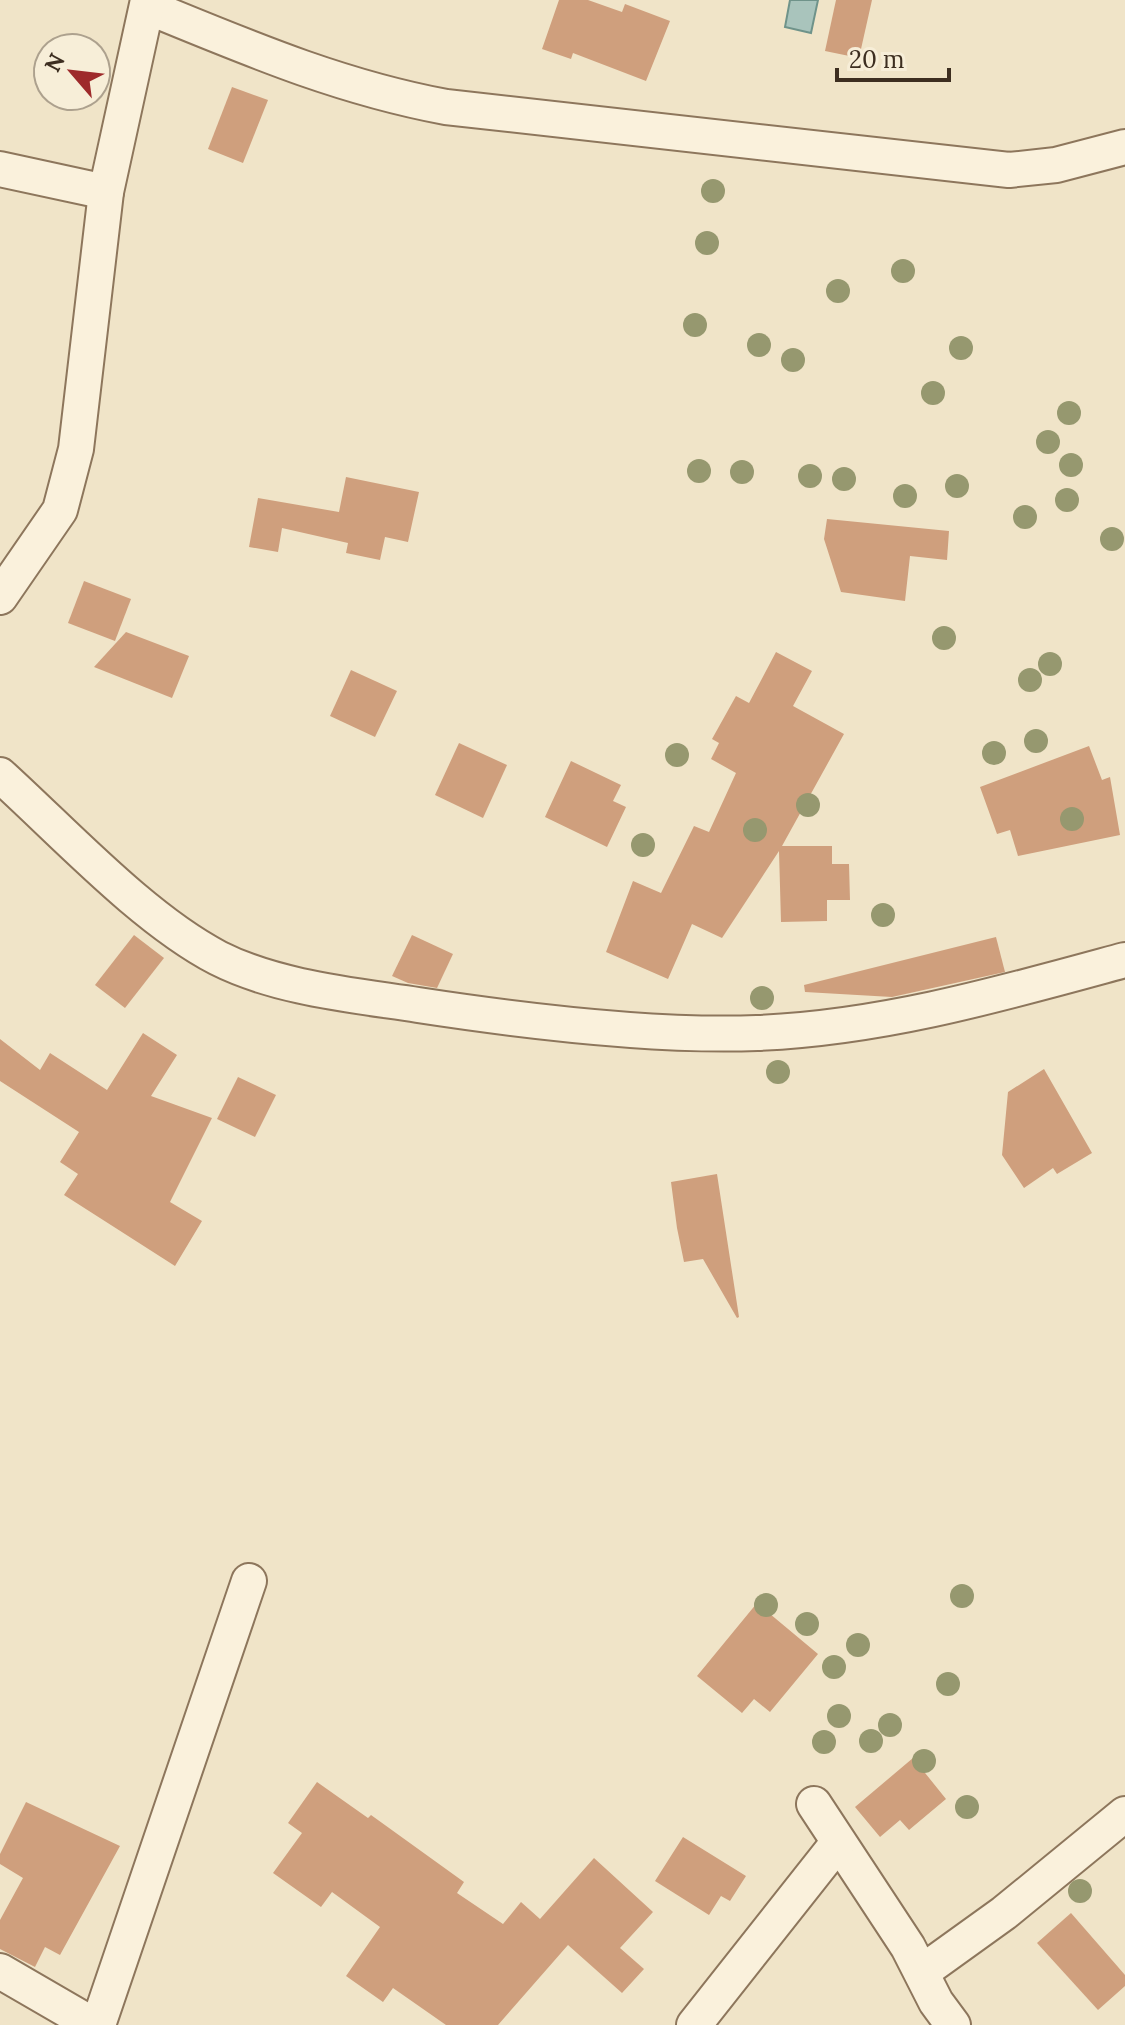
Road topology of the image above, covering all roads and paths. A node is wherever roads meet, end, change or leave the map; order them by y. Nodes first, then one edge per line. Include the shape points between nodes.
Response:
1 (148, 4) edge
2 (1125, 147) edge
3 (0, 169) edge
4 (106, 192) junction
5 (0, 597) edge
6 (0, 775) edge
7 (1125, 960) edge
8 (249, 1581) dead end
9 (814, 1804) dead end
10 (1125, 1814) edge
11 (837, 1844) junction
12 (0, 1971) edge
13 (922, 1972) junction
14 (96, 2025) edge
15 (694, 2025) edge
16 (953, 2025) edge

1 - 2 street via 312,74 446,107 1009,170 1056,165
1 - 4 street
3 - 4 street
4 - 5 street via 76,449 60,510
6 - 7 street via 167,926 219,959 270,977 384,1000 493,1016 757,1033 956,1006
8 - 14 street
9 - 11 street
10 - 13 street
11 - 13 street
11 - 15 street
12 - 14 street
13 - 16 street

